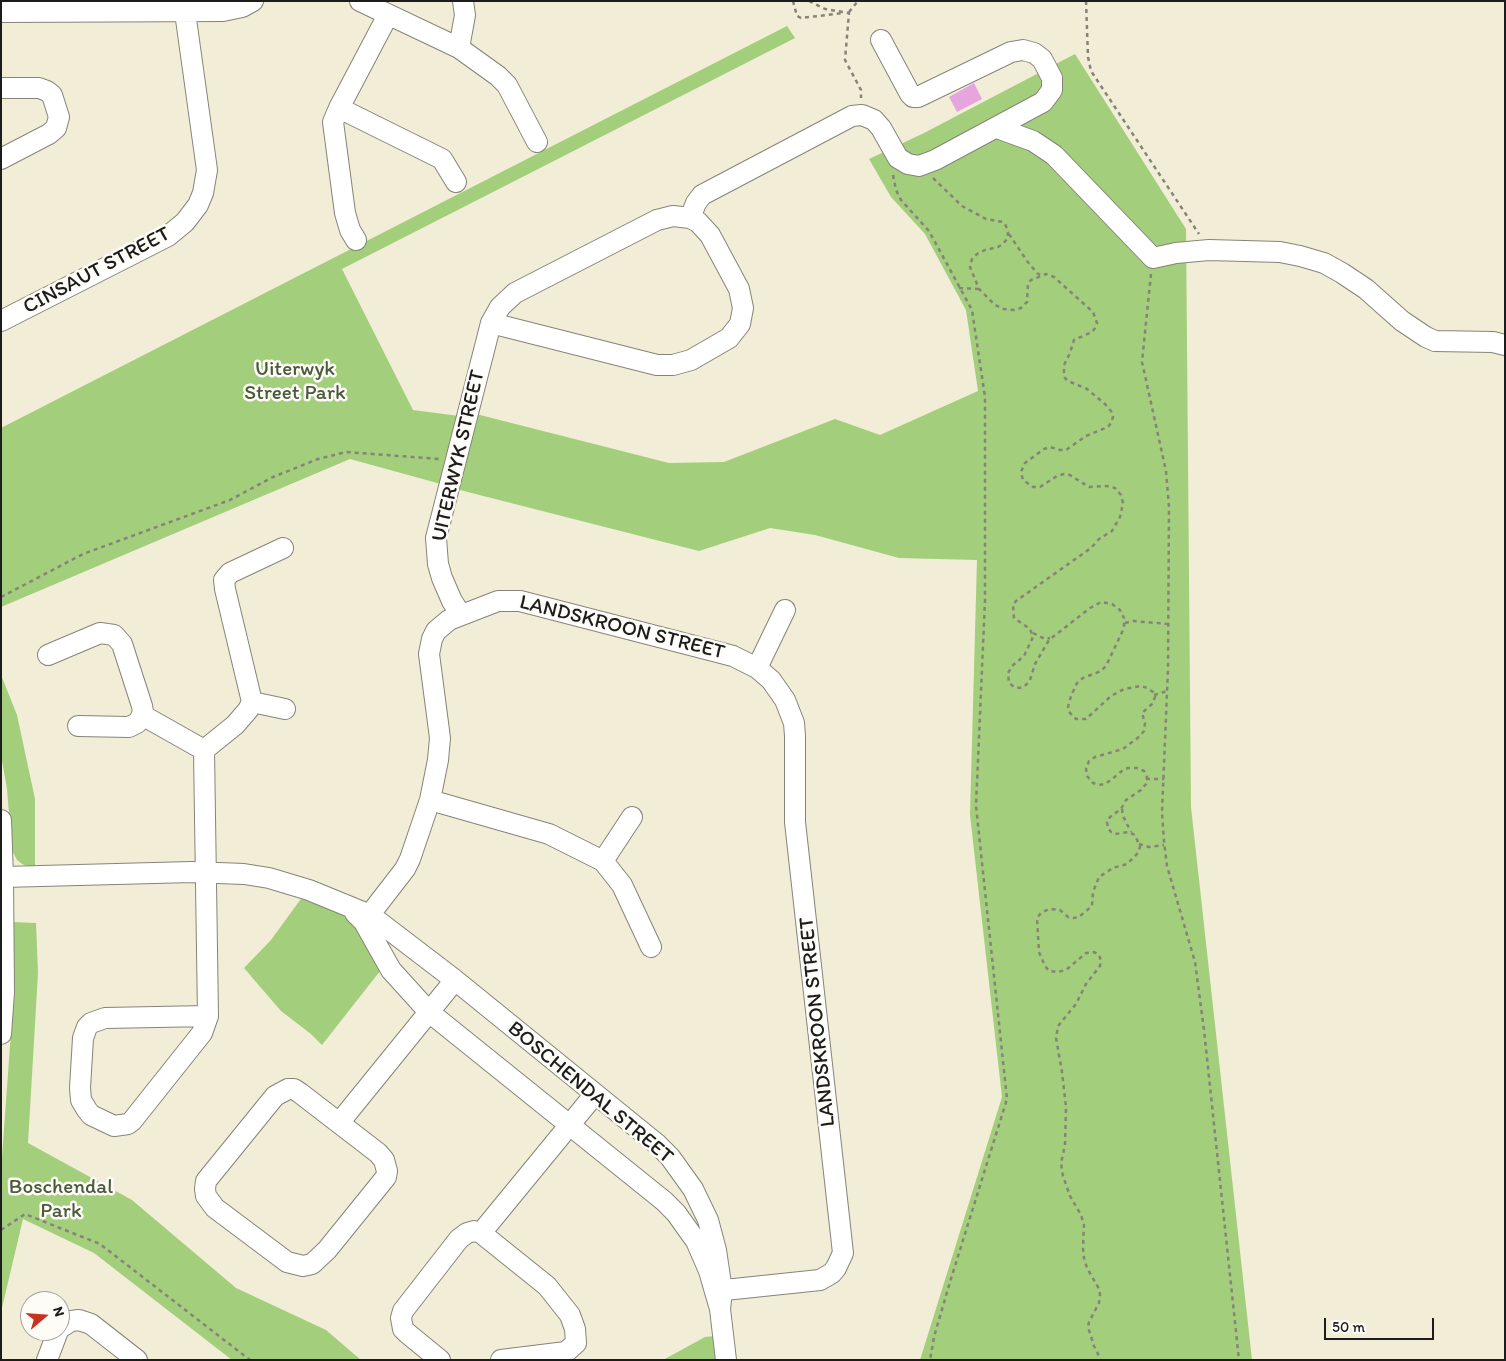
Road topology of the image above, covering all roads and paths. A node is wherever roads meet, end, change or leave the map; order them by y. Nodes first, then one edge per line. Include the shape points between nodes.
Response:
1 (254, 1) edge
2 (360, 1) edge
3 (464, 1) edge
4 (793, 1) edge
5 (810, 1) edge
6 (858, 1) edge
7 (1086, 1) edge
8 (1, 12) edge
9 (185, 12) junction
10 (849, 13) junction
11 (388, 15) junction
12 (881, 40) dead end
13 (459, 48) junction
14 (1, 88) edge
15 (338, 108) junction
16 (862, 115) junction
17 (997, 128) junction
18 (537, 142) dead end
19 (893, 149) junction
20 (1, 159) edge
21 (919, 166) junction
22 (456, 182) dead end
23 (690, 218) junction
24 (1008, 233) junction
25 (356, 240) dead end
26 (1209, 250) junction
27 (1153, 258) junction
28 (1043, 275) junction
29 (959, 288) junction
30 (979, 289) junction
31 (1, 321) edge
32 (491, 323) junction
33 (1505, 345) edge
34 (456, 460) junction
35 (283, 548) dead end
36 (2, 598) edge
37 (785, 610) dead end
38 (461, 615) junction
39 (1124, 623) junction
40 (1168, 624) junction
41 (1032, 632) junction
42 (1053, 637) junction
43 (48, 655) dead end
44 (757, 668) junction
45 (1167, 691) junction
46 (1154, 695) junction
47 (252, 702) junction
48 (285, 709) dead end
49 (142, 715) junction
50 (78, 726) dead end
51 (204, 750) junction
52 (1146, 779) junction
53 (1164, 779) junction
54 (430, 800) junction
55 (1123, 806) junction
56 (632, 818) dead end
57 (1, 820) edge
58 (1133, 834) junction
59 (1139, 844) junction
60 (1164, 845) junction
61 (603, 861) junction
62 (205, 872) junction
63 (3, 877) junction
64 (362, 915) junction
65 (651, 947) dead end
66 (455, 980) junction
67 (429, 1012) junction
68 (208, 1016) junction
69 (1, 1034) edge
70 (595, 1094) junction
71 (339, 1123) junction
72 (570, 1126) junction
73 (1, 1230) edge
74 (482, 1233) junction
75 (719, 1297) junction
76 (70, 1322) edge
77 (54, 1341) edge
78 (47, 1360) edge
79 (137, 1360) edge
80 (250, 1360) edge
81 (440, 1360) edge
82 (501, 1360) edge
83 (726, 1360) edge
84 (930, 1360) edge
85 (1101, 1360) edge
86 (1240, 1360) edge

1 - 9 street via 232,10
2 - 11 street
3 - 13 street via 466,15
4 - 10 path via 797,16 801,18
5 - 10 path
6 - 10 path
7 - 26 path via 1091,71
8 - 9 street
9 - 31 street, CINSAUT STREET via 206,158 205,182 198,205 168,236
10 - 16 path via 846,60 861,90
11 - 13 street
11 - 15 street
12 - 17 street via 910,94 916,97 1011,52 1023,50 1042,59 1052,78 1049,96
13 - 18 street via 506,85
14 - 20 street via 39,88 46,91 52,95 60,117 56,128 49,134
15 - 22 street via 442,159
15 - 25 street via 333,122 334,138 345,213
16 - 19 street via 878,124
16 - 23 street via 852,116 702,195
17 - 21 street
17 - 27 street via 1033,141 1054,155
19 - 21 street via 903,162
19 - 29 path via 891,162 896,190 929,231
21 - 24 path via 962,206 986,219 1002,222
23 - 32 street, UITERWYK STREET via 673,216 657,220 521,290 500,307
23 - 32 street via 710,235 742,300 740,324 722,344 682,363 657,365
24 - 28 path via 1037,273
24 - 30 path via 1007,239 998,247 985,250 972,259 972,273
26 - 27 street
26 - 33 street via 1280,252 1313,260 1342,273 1402,321 1435,341
27 - 40 path via 1142,362 1166,471
28 - 30 path via 1031,280 1026,289 1027,302 1014,310 996,305
28 - 41 path via 1054,277 1084,302 1096,317 1097,323 1092,332 1074,340 1064,372 1068,381 1086,389 1105,404 1112,417 1108,427 1086,436 1066,450 1044,449 1025,464 1022,476 1033,487 1057,476 1070,475 1089,487 1115,488 1123,503 1112,531 1013,605 1014,618
29 - 30 path
29 - 84 path via 972,310 985,396 985,600 976,806 1007,1099 934,1337
32 - 34 street, UITERWYK STREET
34 - 36 path via 346,452 318,459 273,477 230,500 83,554
34 - 38 street, UITERWYK STREET via 436,538 442,578
35 - 47 street via 230,573 224,580
37 - 44 street
38 - 44 street, LANDSKROON STREET via 498,601 520,601 733,656
38 - 54 street, LANDSKROON STREET via 442,625 430,646 429,662 440,738
39 - 40 path
39 - 42 path via 1120,610 1101,602
39 - 46 path via 1106,666 1077,683 1068,707 1070,713 1076,719 1086,720 1111,696 1124,689 1141,686
40 - 45 path
41 - 42 path via 1045,639
41 - 42 path via 1033,637 1024,656 1008,673 1009,683 1014,687 1020,688 1030,680 1035,664
43 - 49 street via 100,633 114,635 122,644
44 - 75 street, LANDSKROON STREET via 779,689 794,724 796,822 843,1253 832,1273 820,1280
45 - 46 path
45 - 53 path
46 - 52 path via 1152,704 1142,713 1145,722 1140,736 1123,749 1095,756 1086,768 1093,783 1105,784 1128,768 1144,771
47 - 48 street
47 - 51 street via 235,724
49 - 50 street via 129,726
49 - 51 street
51 - 62 street
52 - 53 path
52 - 55 path via 1141,790
53 - 60 path
54 - 61 street via 549,834
54 - 64 street, LANDSKROON STREET via 405,869
55 - 58 path via 1123,816
55 - 58 path via 1110,817 1108,828 1115,834
56 - 61 street
57 - 63 street
58 - 59 path
59 - 60 path
59 - 85 path via 1133,859 1099,878 1092,892 1090,910 1079,918 1068,917 1060,910 1049,908 1037,918 1039,952 1049,971 1066,970 1086,953 1094,952 1101,961 1076,1004 1058,1026 1056,1038 1066,1107 1062,1176 1081,1215 1084,1258 1100,1294 1088,1327
60 - 86 path via 1194,962
61 - 65 street via 622,886
62 - 63 street, BOSCHENDAL STREET
62 - 64 street, BOSCHENDAL STREET via 268,878 324,895
62 - 68 street
63 - 69 street
64 - 66 street, BOSCHENDAL STREET
64 - 67 street, BOSCHENDAL STREET via 391,970
66 - 67 street
66 - 70 street, BOSCHENDAL STREET
67 - 71 street
67 - 72 street, BOSCHENDAL STREET
68 - 68 street via 104,1018 91,1023 83,1038 80,1088 81,1100 87,1110 114,1126 132,1121 202,1033
70 - 72 street
70 - 75 street, BOSCHENDAL STREET via 657,1144 693,1189 712,1234
71 - 71 street via 378,1153 384,1160 386,1177 312,1264 303,1266 287,1262 215,1208 206,1196 206,1181 281,1091 294,1089
72 - 74 street
72 - 75 street, BOSCHENDAL STREET via 676,1213 703,1255
73 - 80 path via 25,1214 100,1244
74 - 81 street via 474,1231 459,1239 403,1311 403,1329
74 - 82 street via 547,1286 570,1315 575,1329 576,1343 566,1352
75 - 83 street, BOSCHENDAL STREET
76 - 79 street via 79,1320 91,1324
77 - 78 street

